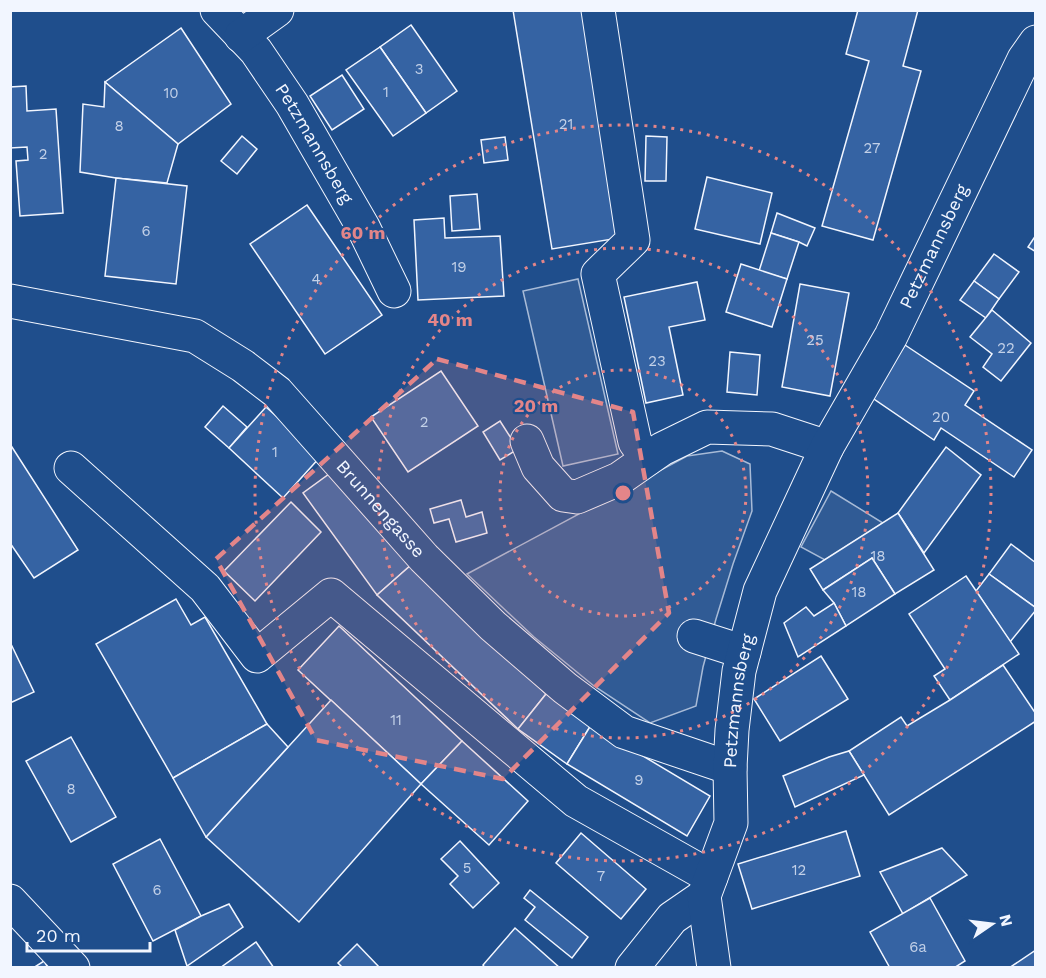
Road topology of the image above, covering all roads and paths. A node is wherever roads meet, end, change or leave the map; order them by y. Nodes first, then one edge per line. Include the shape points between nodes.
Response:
1 (217, 10) edge
2 (276, 10) edge
3 (598, 10) edge
4 (241, 36) junction
5 (1035, 42) edge
6 (394, 291) dead end
7 (10, 301) edge
8 (527, 441) dead end
9 (827, 447) junction
10 (647, 459) junction
11 (72, 468) dead end
12 (694, 636) dead end
13 (744, 652) junction
14 (730, 768) junction
15 (707, 887) junction
16 (10, 901) edge
17 (73, 968) edge
18 (632, 968) edge
19 (714, 968) edge

1 - 4 street, Petzmannsberg
2 - 4 street
3 - 10 street via 633,240 598,274 635,442
4 - 6 street, Petzmannsberg via 292,104 363,227
5 - 9 street, Petzmannsberg via 891,336
7 - 14 street, Brunnengasse via 195,336 243,366 277,392 424,558 493,626 565,688 624,732
8 - 10 street via 538,467 564,495 577,497 618,479
9 - 10 street via 772,429 707,427
9 - 13 street, Petzmannsberg via 760,591
11 - 15 street via 205,588 257,656 331,595 576,801
12 - 13 street
13 - 14 street, Petzmannsberg
14 - 15 street, Petzmannsberg via 731,823
15 - 18 street via 672,918
15 - 19 street, Petzmannsberg
16 - 17 street

